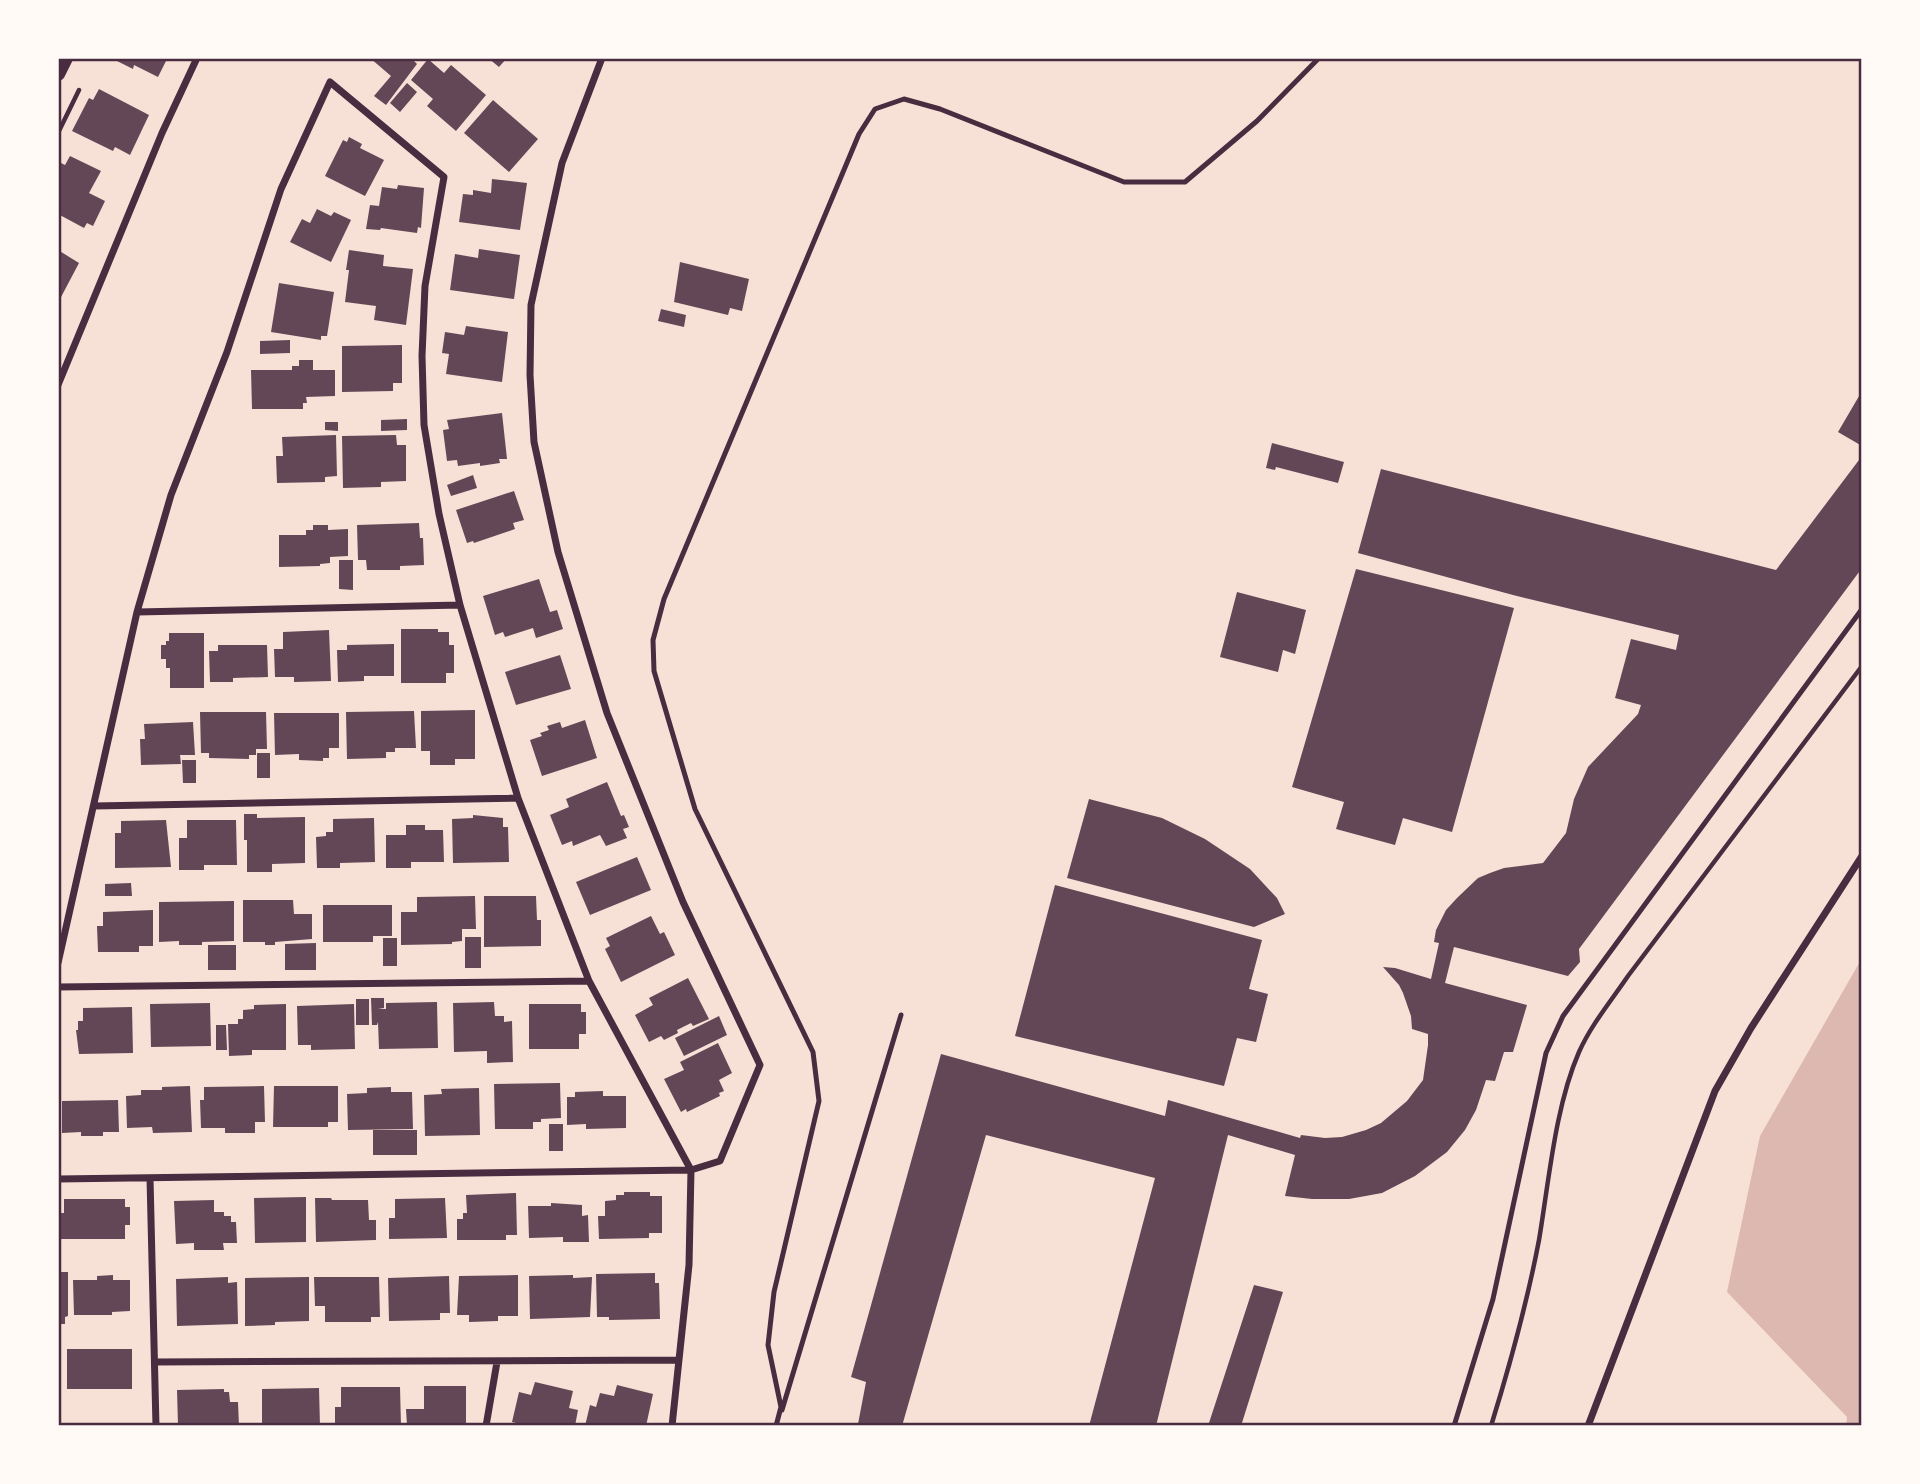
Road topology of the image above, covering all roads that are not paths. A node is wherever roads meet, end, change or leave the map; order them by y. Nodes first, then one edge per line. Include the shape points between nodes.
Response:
1 (66, 58) edge
2 (197, 58) edge
3 (602, 58) edge
4 (1319, 58) edge
5 (58, 74) edge
6 (58, 385) edge
7 (460, 605) junction
8 (1862, 609) edge
9 (137, 612) junction
10 (519, 798) junction
11 (94, 806) junction
12 (1862, 856) edge
13 (58, 963) edge
14 (589, 981) junction
15 (58, 987) edge
16 (901, 1015) dead end
17 (691, 1170) junction
18 (150, 1178) junction
19 (58, 1179) edge
20 (679, 1360) junction
21 (155, 1362) junction
22 (497, 1362) junction
23 (156, 1426) edge
24 (486, 1426) edge
25 (672, 1426) edge
26 (776, 1426) edge
27 (1454, 1426) edge
28 (1588, 1426) edge

1 - 5 main road
2 - 6 street
3 - 17 street via 562,163 531,305 534,442 558,552 607,713 683,902 760,1065 720,1161
4 - 26 lane via 1257,121 1185,182 1124,182 904,99 875,109 859,134 663,599 653,640 654,671 695,809 813,1052 819,1101 774,1292 768,1345 781,1408
7 - 9 street
7 - 9 street via 424,425 425,286 444,177 330,82 281,189 226,352 170,495
7 - 10 street
8 - 27 lane via 1563,1016 1546,1053 1493,1299
9 - 11 street
10 - 11 street
10 - 14 street
11 - 13 street
12 - 28 street via 1715,1091
14 - 15 street
14 - 17 street
16 - 26 lane
17 - 18 street
17 - 20 street via 689,1265
18 - 19 street
18 - 21 street
20 - 22 street
20 - 25 street
21 - 22 street
21 - 23 street
22 - 24 street

